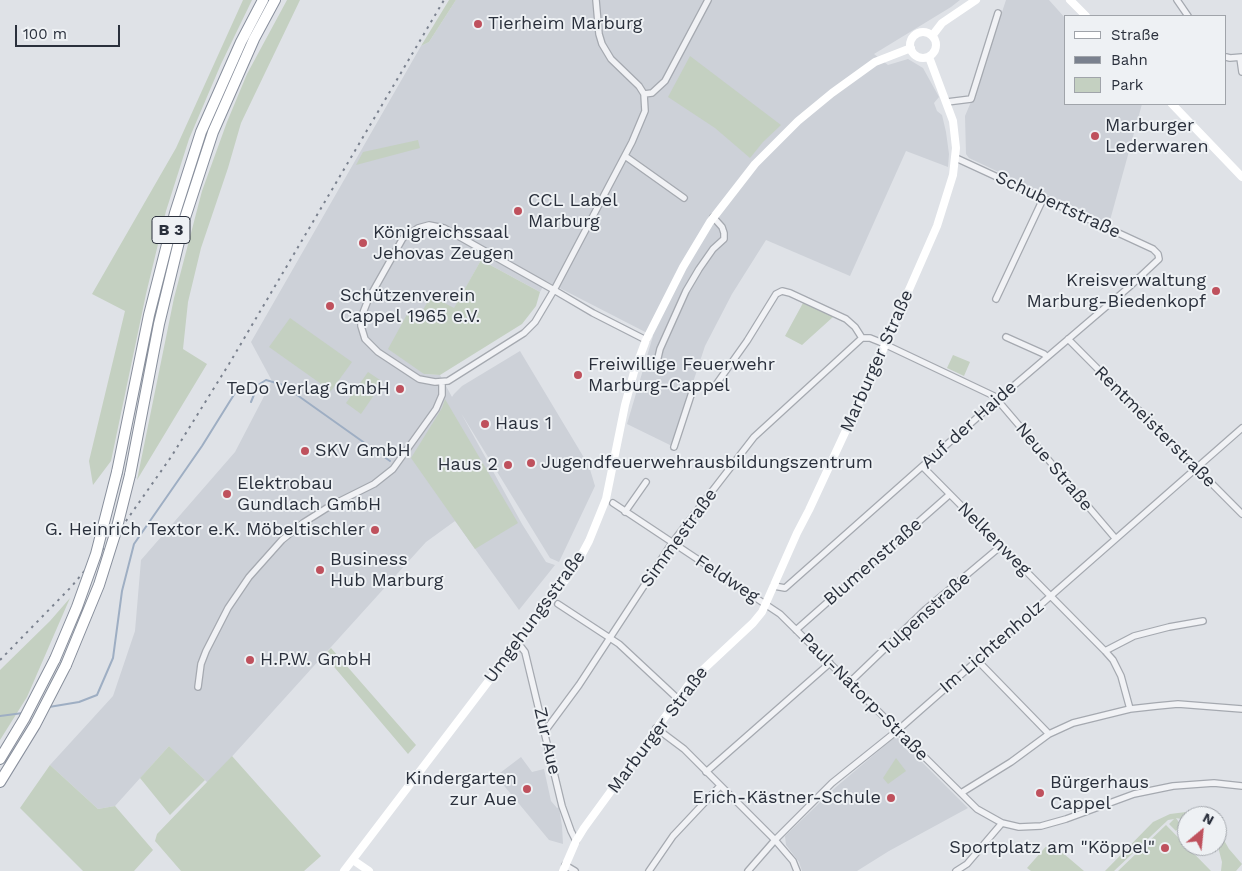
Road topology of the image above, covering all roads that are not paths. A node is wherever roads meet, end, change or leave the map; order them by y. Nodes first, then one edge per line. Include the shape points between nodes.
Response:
1 (263, 0) edge
2 (275, 0) edge
3 (596, 0) edge
4 (708, 0) edge
5 (976, 0) edge
6 (1070, 0) edge
7 (1177, 0) edge
8 (998, 13) dead end
9 (1085, 15) edge
10 (1187, 15) edge
11 (932, 36) junction
12 (911, 48) junction
13 (929, 57) junction
14 (1227, 57) edge
15 (1241, 58) edge
16 (1242, 72) edge
17 (644, 94) junction
18 (947, 102) junction
19 (1173, 105) edge
20 (625, 156) junction
21 (956, 158) junction
22 (1242, 177) edge
23 (684, 198) dead end
24 (1042, 199) junction
25 (713, 218) junction
26 (1158, 254) joint
27 (554, 290) junction
28 (996, 299) dead end
29 (1006, 337) dead end
30 (862, 338) junction
31 (1068, 339) junction
32 (646, 340) junction
33 (884, 344) junction
34 (1047, 357) junction
35 (657, 362) dead end
36 (442, 382) junction
37 (997, 400) junction
38 (1242, 428) edge
39 (674, 447) dead end
40 (923, 467) junction
41 (1195, 468) junction
42 (646, 482) dead end
43 (949, 495) junction
44 (613, 503) dead end
45 (625, 512) junction
46 (1242, 514) edge
47 (1115, 538) junction
48 (672, 543) junction
49 (1001, 546) junction
50 (774, 586) junction
51 (1051, 595) junction
52 (558, 604) dead end
53 (766, 604) junction
54 (1203, 621) dead end
55 (796, 630) junction
56 (610, 638) junction
57 (518, 643) junction
58 (1105, 651) junction
59 (977, 660) junction
60 (830, 663) junction
61 (850, 682) junction
62 (198, 687) dead end
63 (678, 699) junction
64 (1242, 708) edge
65 (1130, 709) junction
66 (656, 728) junction
67 (898, 730) junction
68 (545, 731) junction
69 (1049, 734) junction
70 (0, 759) edge
71 (706, 772) junction
72 (0, 782) edge
73 (720, 786) junction
74 (1242, 786) edge
75 (961, 793) junction
76 (1002, 824) junction
77 (576, 840) junction
78 (775, 840) junction
79 (353, 860) junction
80 (564, 868) edge
81 (344, 871) edge
82 (369, 871) edge
83 (575, 871) edge
84 (649, 871) edge
85 (748, 871) edge
86 (797, 871) edge
87 (956, 871) edge

1 - 70 highway, B 3, bridge via 201,132 175,213 96,554 55,659
2 - 72 highway, B 3, bridge via 213,132 184,221 159,324 130,475 99,585 52,695
3 - 17 street via 599,34 606,53 634,79
4 - 17 street via 665,80 652,93
5 - 11 main road via 942,22
6 - 9 main road
7 - 10 street
8 - 18 street via 970,99
11 - 12 main road via 925,32 917,34
11 - 13 main road via 936,48
12 - 13 main road via 917,56
12 - 25 main road, Umgehungsstraße via 875,62 798,121 755,164
13 - 18 main road, Marburger Straße
14 - 15 street
15 - 16 street
17 - 20 street via 642,120
18 - 21 main road, Marburger Straße via 953,121
19 - 22 main road
20 - 23 street
20 - 27 street
21 - 24 street, Schubertstraße
21 - 33 main road, Marburger Straße via 942,214
24 - 26 street, Schubertstraße
24 - 28 street
25 - 32 main road, Umgehungsstraße via 683,267
25 - 35 street via 722,227 724,239 713,249 686,291
26 - 31 street, Auf der Haide via 1159,259
27 - 32 street
27 - 36 street via 535,322 524,333
27 - 36 street via 444,228 429,225 407,234 368,300 361,318 362,332 378,352 408,373 427,382
29 - 34 street
30 - 33 street
30 - 39 street via 846,319 790,293 782,291 776,294 747,342 714,386 694,386
30 - 48 street, Simmestraße via 754,438
31 - 34 street, Auf der Haide
31 - 41 street, Rentmeisterstraße
32 - 57 main road, Umgehungsstraße via 634,372 606,500 590,541 575,567
33 - 37 street, Neue Straße via 988,392
33 - 50 main road, Marburger Straße
34 - 37 street, Auf der Haide
36 - 62 street via 442,395 436,409 393,469 374,484 303,523 282,540 258,567 236,596 214,635 201,664
37 - 40 street, Auf der Haide
37 - 47 street, Neue Straße
38 - 41 street, Im Lichtenholz
40 - 43 street, Nelkenweg
40 - 50 street, Auf der Haide via 785,588
41 - 46 street, Rentmeisterstraße
41 - 47 street, Im Lichtenholz
42 - 45 street
43 - 49 street, Nelkenweg
43 - 55 street, Blumenstraße
44 - 45 street, Feldweg
45 - 48 street, Feldweg
47 - 51 street, Im Lichtenholz
48 - 53 street, Feldweg
48 - 56 street, Simmestraße
49 - 51 street, Nelkenweg
49 - 61 street, Tulpenstraße via 926,609
50 - 53 main road, Marburger Straße
51 - 58 street, Nelkenweg
51 - 59 street, Im Lichtenholz
52 - 56 street
53 - 55 street, Paul-Natorp-Straße
53 - 63 main road, Marburger Straße via 757,619 703,668
54 - 58 street via 1134,636
55 - 60 street, Paul-Natorp-Straße
56 - 63 street
56 - 68 street, Simmestraße
57 - 68 street, Zur Aue via 525,652
57 - 79 main road, Umgehungsstraße
58 - 65 street, Nelkenweg via 1121,676
59 - 67 street, Im Lichtenholz
59 - 69 street
60 - 61 street, Paul-Natorp-Straße
60 - 71 street
61 - 67 street, Paul-Natorp-Straße
63 - 66 main road, Marburger Straße
64 - 65 street via 1178,704
65 - 69 street via 1073,723
66 - 71 street via 684,749
66 - 77 main road, Marburger Straße
67 - 75 street, Paul-Natorp-Straße
67 - 78 street, Im Lichtenholz via 832,783
68 - 77 street, Zur Aue via 562,806
69 - 75 street
71 - 73 street
73 - 78 street
73 - 84 street via 677,832
74 - 76 street via 1214,783 1173,786 1134,794 1041,826
75 - 76 street, Paul-Natorp-Straße via 977,809
76 - 87 street via 967,864
77 - 80 main road, Marburger Straße
78 - 85 street, Im Lichtenholz
78 - 86 street via 793,861
79 - 81 main road, Umgehungsstraße
79 - 82 main road
80 - 83 street

